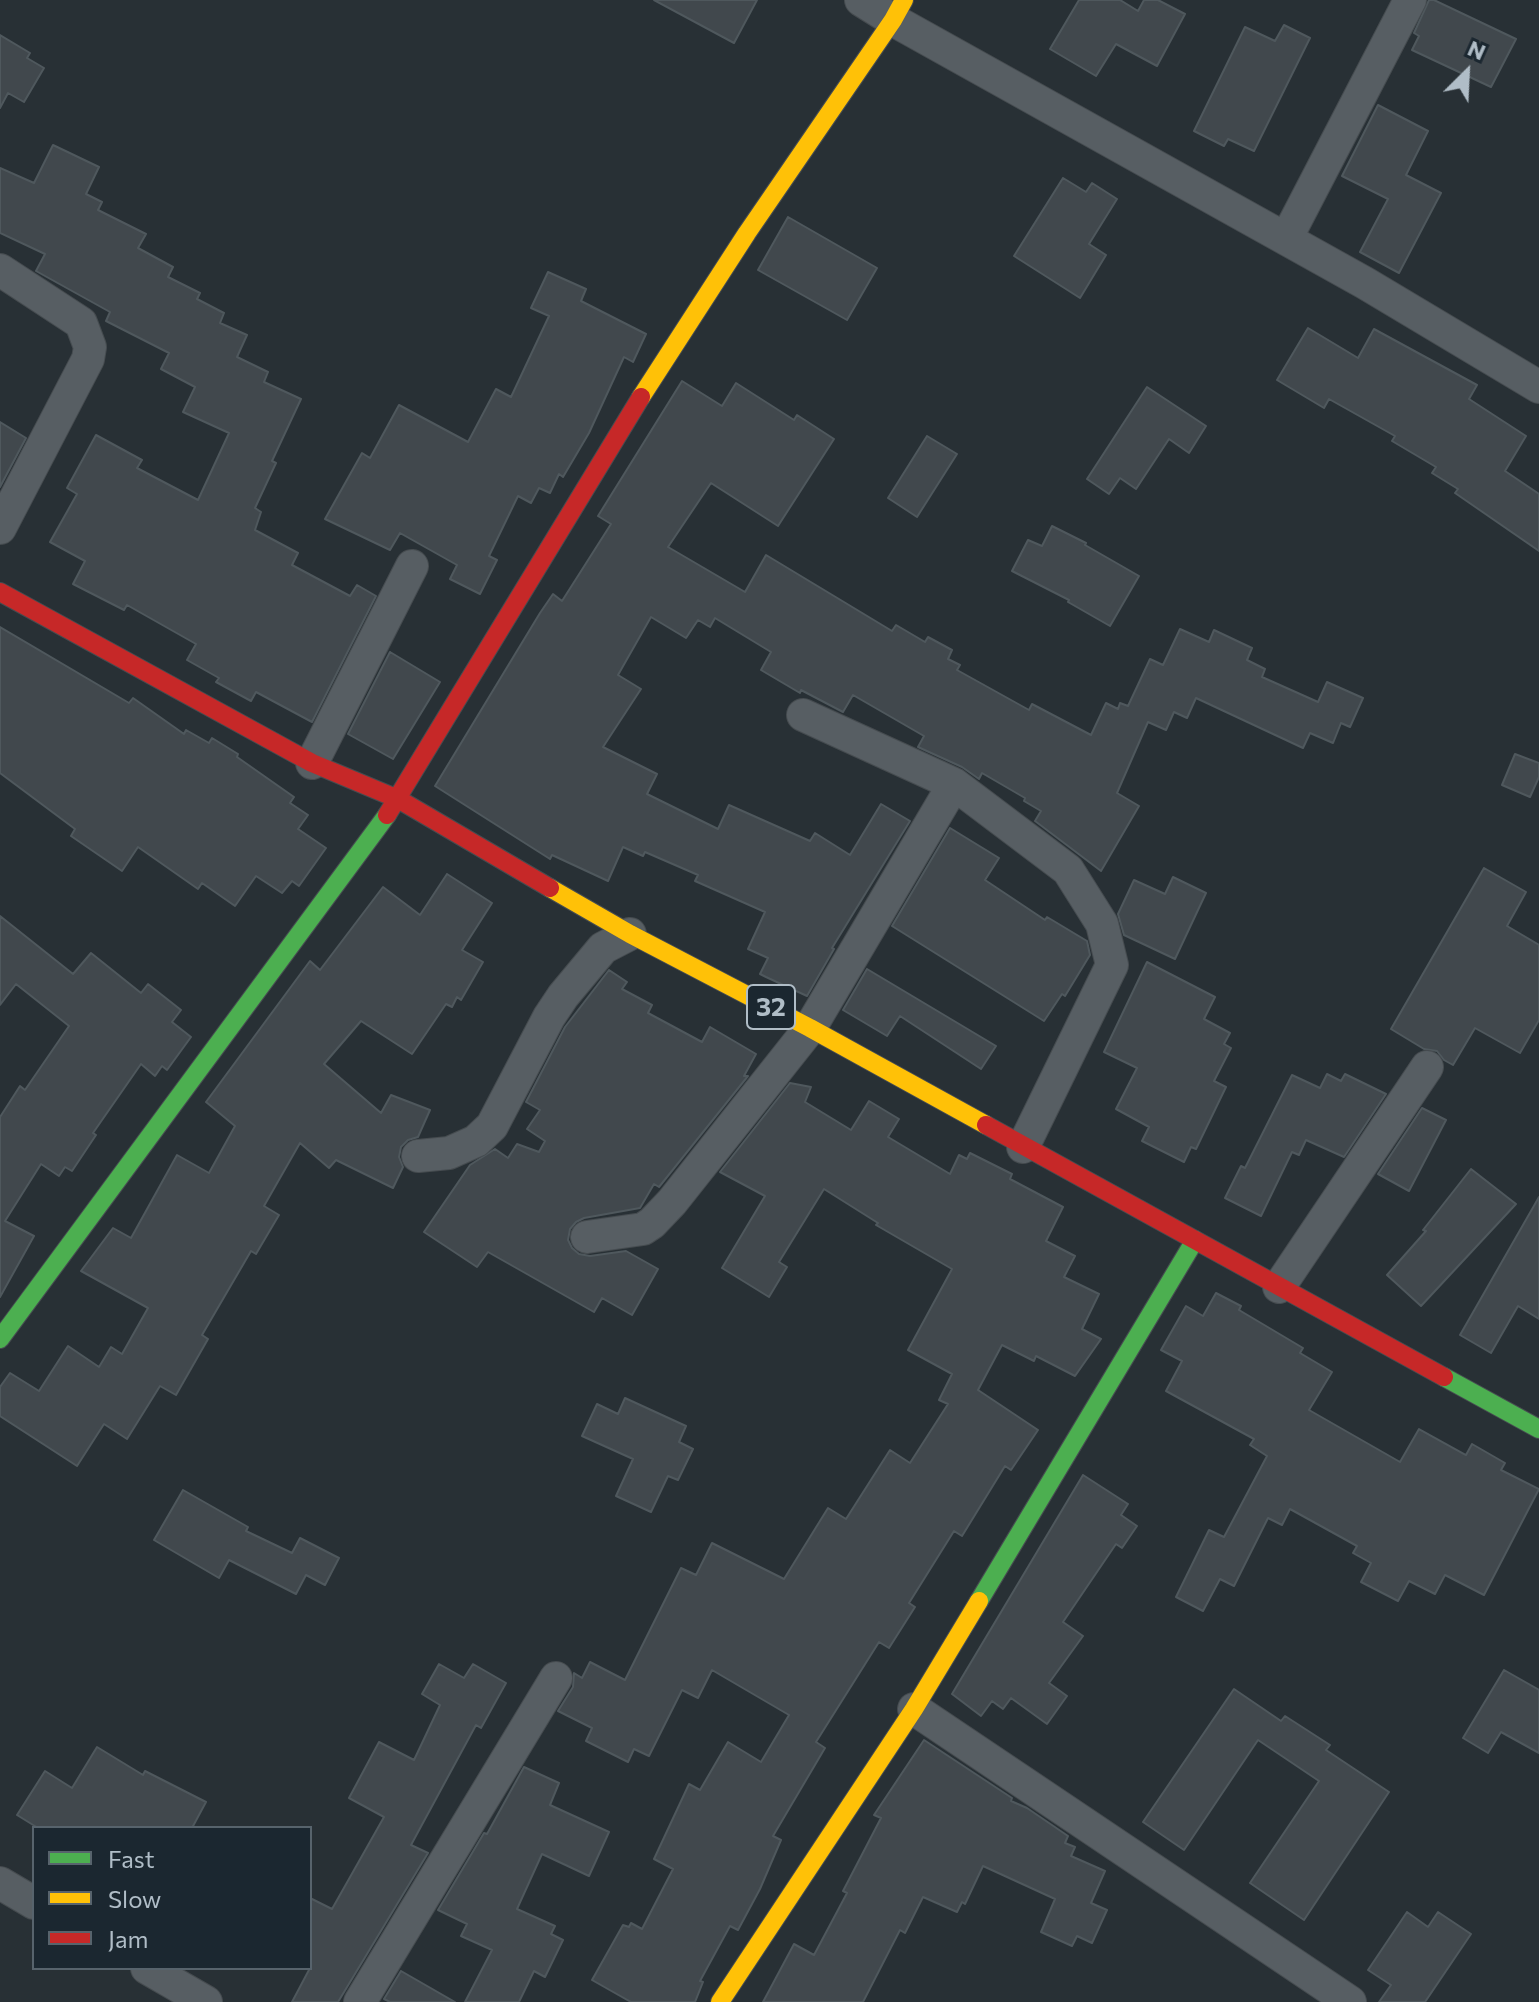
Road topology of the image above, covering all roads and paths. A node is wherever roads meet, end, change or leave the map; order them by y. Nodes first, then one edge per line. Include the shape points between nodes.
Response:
1 (861, 0) edge
2 (1410, 0) edge
3 (899, 10) edge
4 (1286, 239) junction
5 (0, 270) edge
6 (1539, 387) edge
7 (0, 528) edge
8 (412, 566) dead end
9 (0, 592) edge
10 (803, 715) dead end
11 (312, 763) junction
12 (954, 784) junction
13 (398, 799) junction
14 (630, 934) junction
15 (810, 1028) junction
16 (1427, 1067) dead end
17 (1023, 1147) junction
18 (418, 1156) dead end
19 (587, 1237) dead end
20 (1195, 1240) junction
21 (1279, 1287) junction
22 (0, 1339) edge
23 (1539, 1429) edge
24 (556, 1678) dead end
25 (914, 1709) junction
26 (0, 1883) edge
27 (32, 1902) edge
28 (150, 1970) edge
29 (206, 2002) edge
30 (360, 2002) edge
31 (720, 2002) edge
32 (1350, 2002) edge

1 - 3 street
2 - 4 street
3 - 4 street
3 - 13 main road via 634,408
4 - 6 street
5 - 7 street via 81,323 90,347
8 - 11 street
9 - 11 main road, 32
10 - 12 street
11 - 13 main road, 32
12 - 15 street
12 - 17 street via 1068,870 1102,924 1112,965
13 - 14 main road, 32
13 - 22 main road
14 - 15 main road, 32
14 - 18 street via 603,948 563,996 492,1126 476,1141 449,1153
15 - 17 main road, 32
15 - 19 street via 652,1223 625,1233
16 - 21 street
17 - 20 main road, 32
20 - 21 main road, 32
20 - 25 main road
21 - 23 main road, 32
24 - 30 street
25 - 31 main road
25 - 32 street
26 - 27 street
28 - 29 street

